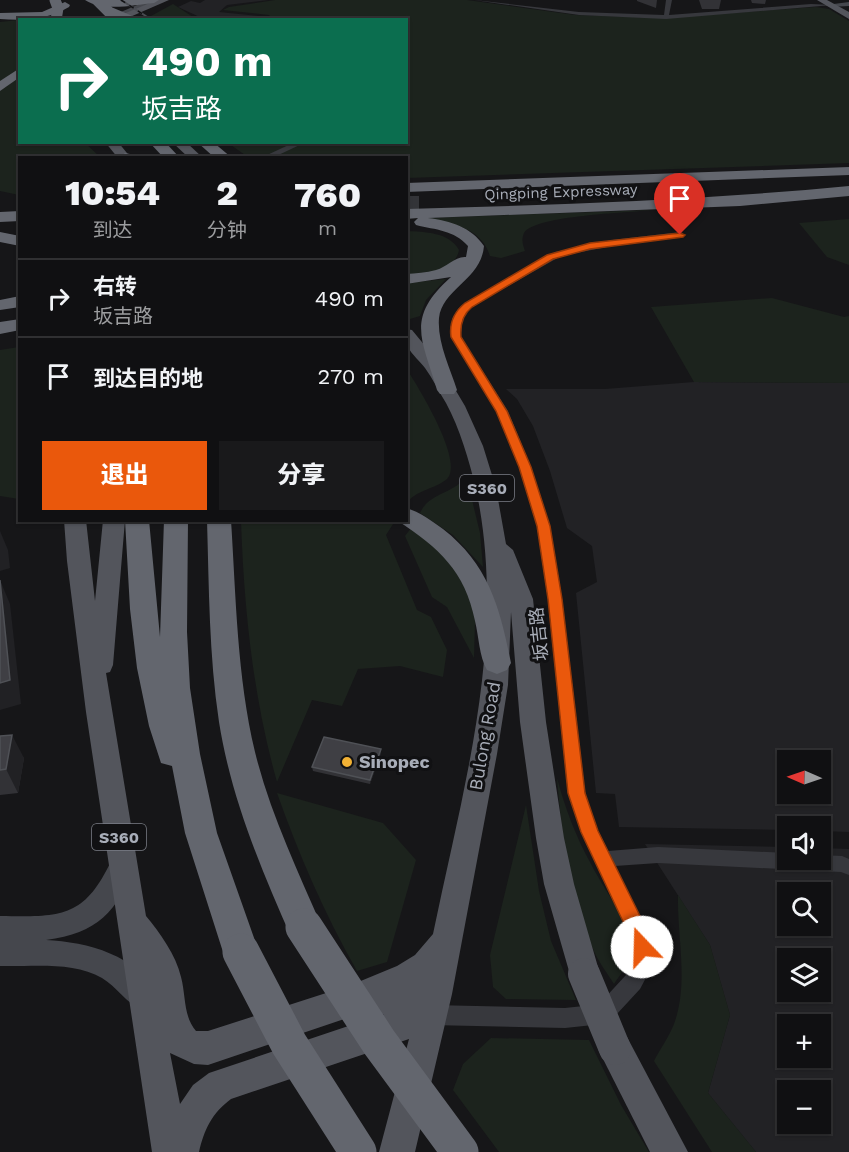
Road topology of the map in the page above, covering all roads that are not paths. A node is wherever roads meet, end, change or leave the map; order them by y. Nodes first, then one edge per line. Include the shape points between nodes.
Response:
1 (86, 0) edge
2 (90, 0) edge
3 (97, 0) edge
4 (155, 0) edge
5 (477, 0) edge
6 (669, 0) edge
7 (170, 1) edge
8 (67, 3) edge
9 (840, 4) edge
10 (92, 13) dead end
11 (0, 16) edge
12 (666, 16) junction
13 (849, 16) edge
14 (50, 18) edge
15 (56, 18) edge
16 (111, 18) edge
17 (119, 18) edge
18 (123, 18) edge
19 (149, 18) edge
20 (18, 73) edge
21 (0, 87) edge
22 (113, 144) edge
23 (158, 144) edge
24 (180, 144) edge
25 (207, 144) edge
26 (298, 144) edge
27 (142, 146) dead end
28 (123, 156) edge
29 (150, 156) edge
30 (171, 156) edge
31 (195, 156) edge
32 (222, 156) edge
33 (269, 156) edge
34 (849, 171) edge
35 (849, 180) edge
36 (849, 186) edge
37 (849, 191) edge
38 (414, 195) edge
39 (0, 206) edge
40 (18, 206) edge
41 (18, 214) edge
42 (408, 214) tunnel mouth
43 (0, 215) edge
44 (408, 222) tunnel mouth
45 (408, 226) tunnel mouth
46 (680, 235) dead end
47 (0, 237) edge
48 (18, 241) edge
49 (408, 279) edge
50 (18, 301) edge
51 (0, 304) edge
52 (18, 318) edge
53 (0, 320) edge
54 (18, 324) edge
55 (0, 328) edge
56 (408, 337) edge
57 (18, 340) edge
58 (0, 341) edge
59 (447, 390) junction
60 (408, 517) edge
61 (75, 522) edge
62 (114, 522) edge
63 (137, 522) edge
64 (150, 522) edge
65 (176, 522) edge
66 (219, 522) edge
67 (493, 525) junction
68 (146, 624) junction
69 (497, 663) junction
70 (99, 712) junction
71 (201, 833) junction
72 (603, 859) junction
73 (123, 862) junction
74 (849, 867) edge
75 (130, 918) junction
76 (3, 941) edge
77 (445, 943) junction
78 (144, 998) junction
79 (353, 1001) junction
80 (431, 1015) junction
81 (170, 1152) edge
82 (181, 1152) edge
83 (358, 1152) edge
84 (397, 1152) edge
85 (460, 1152) edge
86 (670, 1152) edge

1 - 10 highway
2 - 4 highway via 119,4
3 - 18 highway, bridge via 109,12
4 - 16 main road
5 - 12 street via 576,13
6 - 12 street
7 - 17 main road
7 - 19 main road
8 - 11 highway via 53,12 33,16
8 - 14 highway
8 - 15 highway, bridge via 58,8
9 - 12 street
9 - 13 main road
20 - 21 highway
22 - 28 main road
23 - 30 highway
24 - 31 main road
25 - 32 highway
26 - 33 street
27 - 29 highway
34 - 38 highway
35 - 38 highway, Qingping Expressway
36 - 38 highway, Qingping Expressway via 723,194
37 - 42 highway via 740,201
39 - 40 highway
41 - 43 highway
44 - 59 highway via 456,229 476,246 474,261 438,298 431,312 432,338
45 - 49 highway via 443,231 458,238 467,249 460,265 450,271
46 - 72 street, 坂吉路 via 590,246 550,257 468,305 455,327 456,337 502,411 543,526 577,793
47 - 48 highway
50 - 51 highway
52 - 53 highway
54 - 55 highway
56 - 59 main road, Bulong Road / S360
57 - 58 highway
59 - 67 main road, Bulong Road / S360 via 474,448
60 - 69 highway via 452,546 473,574 485,602
61 - 70 main road, S360
62 - 70 main road
63 - 68 highway
64 - 68 highway
65 - 71 highway via 176,688
66 - 85 highway, bridge via 227,672 240,751 269,849 304,927 341,987 400,1074
67 - 69 main road, Bulong Road / S360 via 499,605
67 - 86 main road, bridge via 521,598 550,838 584,974 615,1048
68 - 71 highway via 158,704
69 - 77 main road, Bulong Road / S360
70 - 73 main road, S360
71 - 83 highway, bridge via 241,952 289,1044
72 - 74 street via 658,855
72 - 80 street, 坂吉路 via 642,947 641,967 633,982 609,1008 593,1015 565,1018
73 - 75 main road, S360
73 - 76 main road via 112,889 90,912 60,927
75 - 78 main road, S360
75 - 79 main road via 164,973 172,1023 182,1043 196,1050
76 - 78 main road via 92,959 120,973
77 - 79 main road via 426,966
77 - 80 main road, Bulong Road / S360
78 - 81 main road, S360
79 - 80 main road via 403,996 416,1001
80 - 82 main road via 221,1085 207,1094 193,1113
80 - 84 main road, Bulong Road / S360

